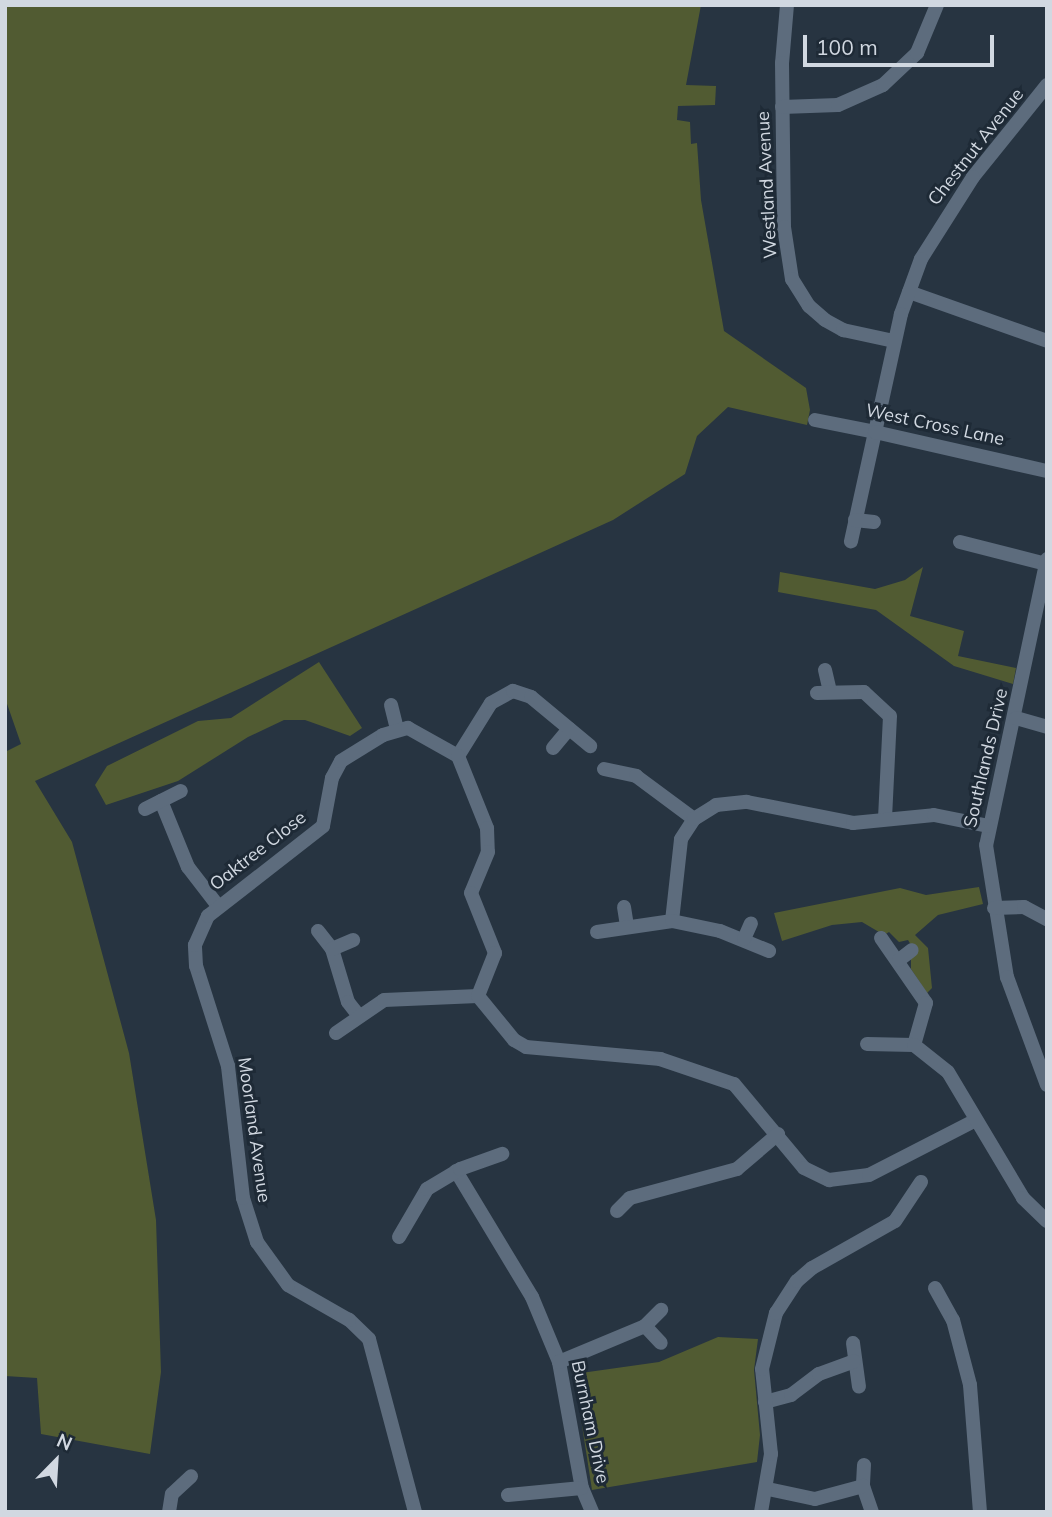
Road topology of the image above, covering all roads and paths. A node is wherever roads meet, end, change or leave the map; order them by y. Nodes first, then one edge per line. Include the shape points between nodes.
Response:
1 (787, 5) edge
2 (937, 5) edge
3 (1047, 85) edge
4 (782, 107) junction
5 (908, 292) junction
6 (894, 341) junction
7 (1047, 341) edge
8 (815, 420) dead end
9 (875, 432) junction
10 (1047, 471) edge
11 (855, 520) junction
12 (874, 522) dead end
13 (851, 541) dead end
14 (960, 542) dead end
15 (1046, 561) edge
16 (825, 670) dead end
17 (391, 705) dead end
18 (1016, 718) junction
19 (1047, 727) edge
20 (397, 729) junction
21 (569, 729) junction
22 (590, 746) dead end
23 (553, 748) dead end
24 (458, 756) junction
25 (604, 769) dead end
26 (181, 791) dead end
27 (161, 801) junction
28 (145, 809) dead end
29 (885, 818) junction
30 (694, 819) junction
31 (988, 826) junction
32 (218, 906) junction
33 (624, 907) dead end
34 (994, 908) junction
35 (1047, 919) edge
36 (672, 920) junction
37 (751, 923) dead end
38 (627, 926) junction
39 (318, 931) dead end
40 (597, 932) dead end
41 (881, 938) dead end
42 (744, 939) junction
43 (353, 940) dead end
44 (332, 949) junction
45 (912, 950) dead end
46 (769, 951) dead end
47 (899, 960) junction
48 (203, 989) joint
49 (478, 996) junction
50 (359, 1016) junction
51 (336, 1034) dead end
52 (867, 1044) dead end
53 (914, 1045) junction
54 (1047, 1085) edge
55 (976, 1120) junction
56 (778, 1134) junction
57 (502, 1154) dead end
58 (456, 1171) junction
59 (921, 1182) dead end
60 (617, 1211) dead end
61 (1047, 1221) edge
62 (399, 1237) dead end
63 (935, 1288) dead end
64 (661, 1310) dead end
65 (645, 1326) junction
66 (662, 1343) dead end
67 (853, 1343) dead end
68 (854, 1361) junction
69 (559, 1362) junction
70 (859, 1387) dead end
71 (765, 1402) junction
72 (864, 1465) dead end
73 (191, 1475) dead end
74 (863, 1486) junction
75 (582, 1488) junction
76 (768, 1489) junction
77 (508, 1495) dead end
78 (169, 1512) edge
79 (415, 1512) edge
80 (592, 1512) edge
81 (761, 1512) edge
82 (872, 1512) edge
83 (980, 1512) edge

1 - 4 street, Westland Avenue
2 - 4 street via 917,53 883,85 838,105
3 - 5 street, Chestnut Avenue via 946,215
4 - 6 street, Westland Avenue via 784,227 792,279 808,306 825,320 843,330
5 - 6 street, Chestnut Avenue
5 - 7 street
6 - 9 street, Chestnut Avenue
8 - 9 street, West Cross Lane
9 - 10 street, West Cross Lane
9 - 11 street, Chestnut Avenue
11 - 12 street
11 - 13 street, Chestnut Avenue
14 - 15 street
15 - 18 street, Southlands Drive
16 - 29 street via 823,692 864,692 890,716
17 - 20 street
18 - 19 street
18 - 31 street, Southlands Drive
20 - 24 street via 420,731
20 - 32 street, Oaktree Close via 341,761 332,778 328,817 317,832
21 - 22 street
21 - 23 street
21 - 24 street via 526,694 507,692 491,703
24 - 49 street via 490,840 471,893 474,910 495,944
25 - 30 street via 636,776
26 - 27 street
27 - 28 street
27 - 32 street via 188,867
29 - 30 street via 853,823 740,801 716,805
29 - 31 street via 934,815
30 - 36 street via 678,850
31 - 34 street, Southlands Drive via 987,865
32 - 48 street, Oaktree Close via 201,925 195,945
33 - 38 street
34 - 35 street via 1024,907
34 - 54 street, Southlands Drive via 1007,977
36 - 38 street
36 - 42 street
37 - 42 street
38 - 40 street
39 - 44 street
41 - 47 street
42 - 46 street
43 - 44 street
44 - 50 street via 348,1002
45 - 47 street
47 - 53 street via 926,1003
48 - 79 street, Moorland Avenue via 228,1066 243,1198 257,1242 288,1285 349,1320 369,1339
49 - 50 street via 384,1000
49 - 56 street via 514,1040 526,1047 660,1059 734,1084
50 - 51 street
52 - 53 street via 886,1049
53 - 55 street via 948,1072
55 - 56 street via 869,1175 839,1181 804,1168
55 - 61 street via 1023,1198
56 - 60 street via 737,1169 631,1198
57 - 58 street
58 - 62 street via 427,1189
58 - 69 street, Burnham Drive via 532,1297
59 - 71 street via 891,1216 812,1268 789,1290 766,1339 762,1369
63 - 83 street via 953,1320 970,1385
64 - 65 street
65 - 66 street
65 - 69 street
67 - 68 street
68 - 70 street
68 - 71 street via 819,1374 791,1395
69 - 75 street, Burnham Drive
71 - 76 street via 771,1454
72 - 74 street
73 - 78 street via 172,1494
74 - 76 street via 815,1499
74 - 82 street
75 - 77 street
75 - 80 street, Burnham Drive
76 - 81 street

